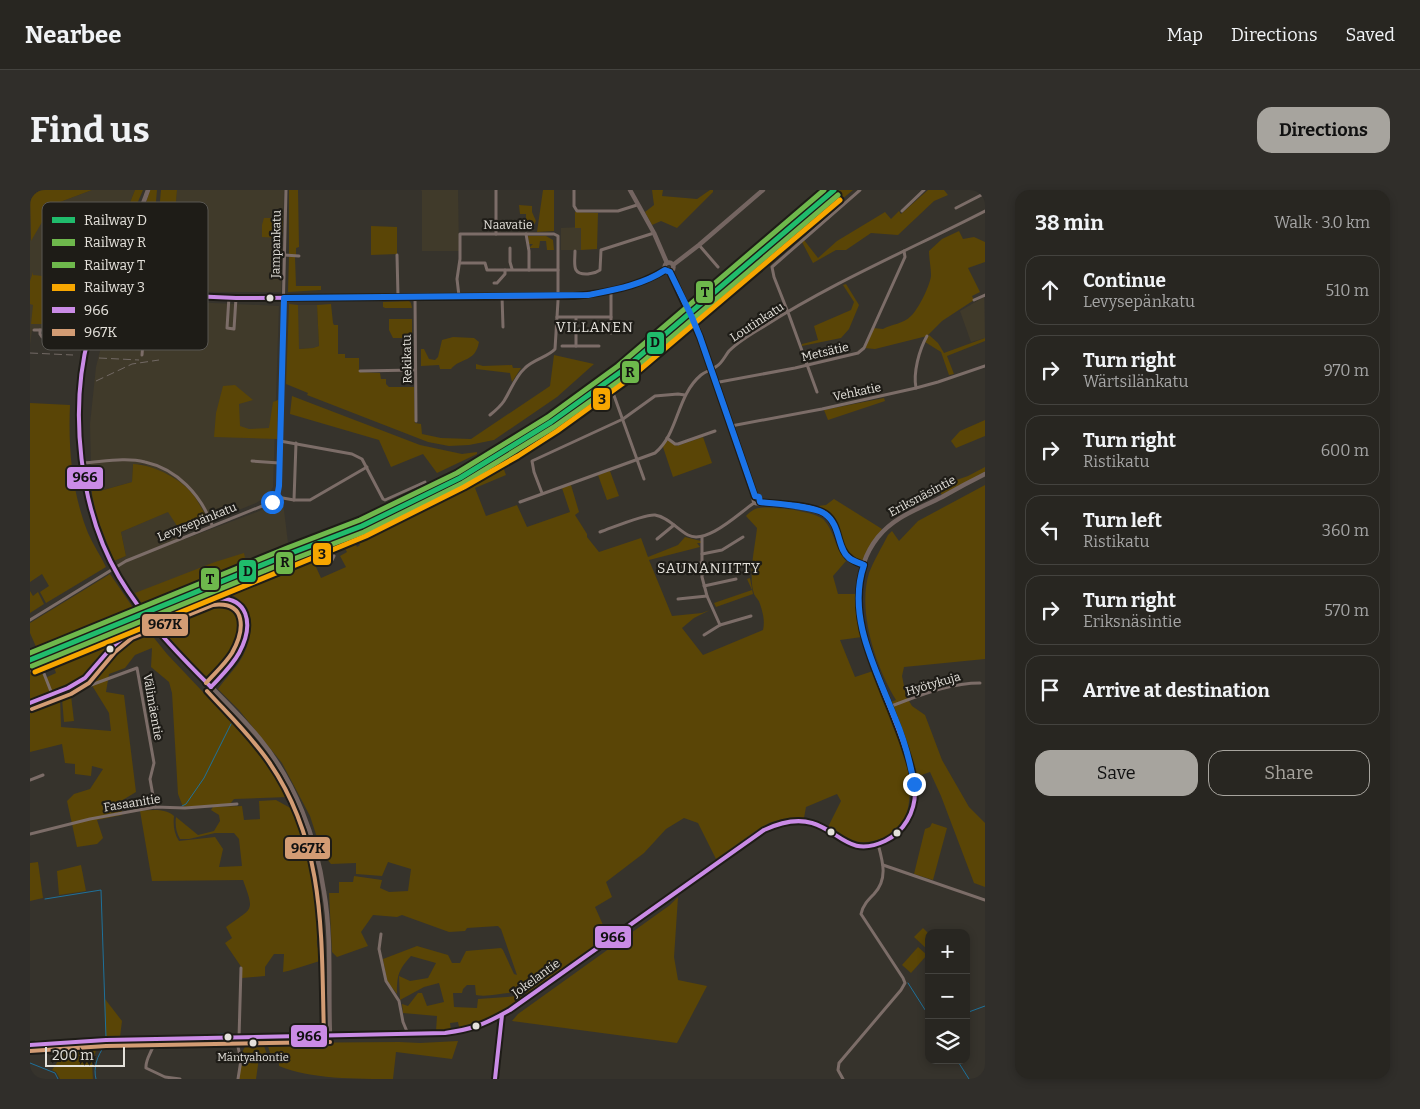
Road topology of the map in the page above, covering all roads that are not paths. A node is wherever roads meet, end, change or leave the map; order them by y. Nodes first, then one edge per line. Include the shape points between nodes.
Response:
1 (148, 190) edge
2 (286, 190) edge
3 (496, 190) edge
4 (574, 190) edge
5 (630, 190) edge
6 (763, 190) edge
7 (860, 190) edge
8 (924, 190) edge
9 (985, 194) edge
10 (143, 202) edge
11 (637, 204) junction
12 (956, 208) dead end
13 (902, 211) dead end
14 (985, 211) edge
15 (654, 233) junction
16 (496, 234) junction
17 (526, 234) junction
18 (699, 245) junction
19 (510, 248) dead end
20 (576, 251) dead end
21 (904, 251) junction
22 (284, 255) junction
23 (397, 255) dead end
24 (299, 256) dead end
25 (460, 263) junction
26 (667, 263) junction
27 (673, 265) junction
28 (718, 267) dead end
29 (506, 269) junction
30 (512, 270) junction
31 (529, 270) junction
32 (558, 270) junction
33 (667, 271) junction
34 (494, 283) dead end
35 (611, 291) junction
36 (985, 295) edge
37 (208, 296) edge
38 (398, 296) junction
39 (459, 296) junction
40 (502, 296) junction
41 (558, 296) junction
42 (229, 297) junction
43 (415, 297) junction
44 (236, 298) junction
45 (284, 298) junction
46 (974, 300) dead end
47 (788, 312) junction
48 (557, 317) junction
49 (576, 318) junction
50 (611, 318) junction
51 (502, 327) dead end
52 (34, 330) dead end
53 (40, 330) joint
54 (611, 333) dead end
55 (674, 336) dead end
56 (927, 336) dead end
57 (42, 337) edge
58 (562, 346) dead end
59 (576, 346) junction
60 (599, 346) dead end
61 (86, 350) edge
62 (142, 350) edge
63 (142, 355) dead end
64 (808, 364) junction
65 (985, 366) edge
66 (710, 369) junction
67 (415, 370) junction
68 (360, 371) dead end
69 (714, 383) junction
70 (916, 388) junction
71 (817, 392) dead end
72 (685, 395) junction
73 (490, 415) dead end
74 (622, 419) junction
75 (416, 421) dead end
76 (731, 426) junction
77 (716, 431) dead end
78 (667, 438) junction
79 (280, 440) junction
80 (296, 443) junction
81 (637, 460) junction
82 (252, 461) dead end
83 (83, 463) junction
84 (279, 463) junction
85 (367, 467) junction
86 (985, 474) edge
87 (644, 479) dead end
88 (425, 482) dead end
89 (542, 494) junction
90 (755, 496) junction
91 (277, 497) junction
92 (294, 500) junction
93 (520, 502) dead end
94 (760, 502) junction
95 (754, 503) junction
96 (212, 525) junction
97 (674, 525) junction
98 (600, 532) dead end
99 (702, 536) junction
100 (743, 537) dead end
101 (658, 539) dead end
102 (702, 554) junction
103 (332, 560) dead end
104 (701, 564) junction
105 (864, 565) junction
106 (668, 569) dead end
107 (736, 579) dead end
108 (704, 586) junction
109 (707, 596) junction
110 (219, 597) junction
111 (678, 599) dead end
112 (751, 616) dead end
113 (30, 620) edge
114 (720, 625) junction
115 (704, 635) dead end
116 (30, 670) edge
117 (85, 678) junction
118 (980, 684) dead end
119 (211, 688) junction
120 (52, 694) junction
121 (30, 703) edge
122 (891, 706) junction
123 (43, 775) dead end
124 (30, 780) edge
125 (238, 804) dead end
126 (155, 807) junction
127 (30, 834) edge
128 (878, 844) junction
129 (883, 864) junction
130 (985, 900) edge
131 (381, 934) dead end
132 (241, 968) dead end
133 (502, 1015) junction
134 (408, 1034) junction
135 (330, 1036) junction
136 (237, 1038) junction
137 (154, 1039) junction
138 (30, 1044) edge
139 (180, 1079) edge
140 (238, 1079) edge
141 (495, 1079) edge
142 (843, 1079) edge

1 - 10 street
2 - 22 street, Jampankatu
3 - 16 street
4 - 11 street via 577,211 618,211
5 - 11 street
6 - 18 street
7 - 47 street via 773,265 774,277
8 - 13 street
9 - 12 street
11 - 15 street
14 - 21 street, Loutinkatu
15 - 20 street via 601,250 600,270 594,273 578,272 575,268
15 - 26 street
16 - 17 street, Naavatie
16 - 25 street, Naavatie via 460,234
17 - 31 street
17 - 32 street, Naavatie via 558,236
18 - 27 street
18 - 28 street
19 - 30 street
21 - 47 street, Loutinkatu
21 - 64 street, Metsätie via 906,257 864,348 858,353
22 - 24 street
22 - 45 street, Jampankatu
23 - 38 street
25 - 29 street via 483,263 487,270
25 - 39 street via 457,279
26 - 27 street
26 - 33 street via 664,266
27 - 33 street via 673,270
29 - 30 street
29 - 34 street
30 - 31 street
31 - 32 street
32 - 41 street
33 - 35 street
33 - 66 street via 691,315
35 - 41 street
35 - 50 street
36 - 46 street
37 - 42 street
38 - 43 street
38 - 45 street
39 - 40 street
39 - 43 street
40 - 41 street
40 - 51 street
41 - 48 street
42 - 44 street
42 - 44 street via 227,328 234,329
43 - 67 street, Rekikatu
44 - 45 street
45 - 79 street
47 - 64 street
47 - 66 street, Loutinkatu via 733,348 720,364
48 - 49 street
48 - 73 street via 555,349 524,368 504,401
49 - 50 street
49 - 59 street
50 - 54 street
52 - 53 street
53 - 57 street
55 - 74 street via 614,387 612,392
56 - 70 street via 914,375
58 - 59 street
59 - 60 street
61 - 83 street via 79,416
62 - 63 street
64 - 69 street, Metsätie
64 - 71 street
65 - 70 street, Vehkatie
66 - 69 street
66 - 72 street, Loutinkatu
67 - 68 street
67 - 75 street, Rekikatu
69 - 76 street
70 - 76 street, Vehkatie
72 - 74 street via 655,396
72 - 78 street, Loutinkatu
74 - 81 street
74 - 89 street via 532,461
76 - 90 street
77 - 78 street via 678,444
78 - 81 street, Loutinkatu via 655,453
79 - 80 street
79 - 84 street
80 - 85 street via 352,454 362,459
80 - 92 street
81 - 87 street
81 - 89 street, Loutinkatu
82 - 84 street
83 - 96 street via 126,460 161,468 194,492
83 - 119 street, bridge via 95,525 109,560 131,597
84 - 91 street
85 - 88 street via 385,500
85 - 92 street via 313,499
86 - 105 street, Eriksnäsintie via 890,525 870,549
89 - 93 street, Loutinkatu
90 - 94 street
90 - 95 street
91 - 92 street
91 - 96 street, Levysepänkatu via 272,502
94 - 95 street
94 - 105 street via 826,514 836,528 846,555
95 - 99 street via 735,519
96 - 113 street, Levysepänkatu via 126,561
97 - 98 street via 662,517 648,515
97 - 99 street via 688,536
97 - 101 street
99 - 102 street
100 - 102 street via 722,550
102 - 104 street
103 - 110 street via 334,556 319,551 220,590
104 - 106 street
104 - 108 street
105 - 122 street, Eriksnäsintie via 858,591 862,624 868,650
107 - 108 street
108 - 109 street
109 - 111 street
109 - 114 street
110 - 117 street via 129,634 111,648
110 - 119 street via 229,596 242,605 247,631 235,660
112 - 114 street
114 - 115 street
116 - 120 street via 41,666
117 - 120 street
117 - 126 street, Välimäentie via 91,685 137,668 154,763 150,779
118 - 122 street, Hyötykuja via 968,683 939,690
119 - 135 street via 242,719 275,760 289,782 311,837 325,892
120 - 121 street
122 - 128 street, Eriksnäsintie via 911,767 914,802 903,827
123 - 124 street
125 - 126 street, Fasaanitie
126 - 127 street, Fasaanitie
128 - 129 street
128 - 133 street, Jokelantie via 854,845 813,823 782,822 771,826
129 - 130 street
129 - 142 street via 882,884 861,914 905,984 839,1063 838,1070
131 - 134 street via 379,950 386,981 400,1001
132 - 136 street
133 - 134 street, Jokelantie via 462,1031
133 - 141 street
134 - 135 street, Jokelantie
135 - 136 street, Jokelantie
136 - 137 street, Jokelantie
136 - 140 street via 241,1060
137 - 138 street, Jokelantie
137 - 139 street via 154,1049 146,1068 165,1077

